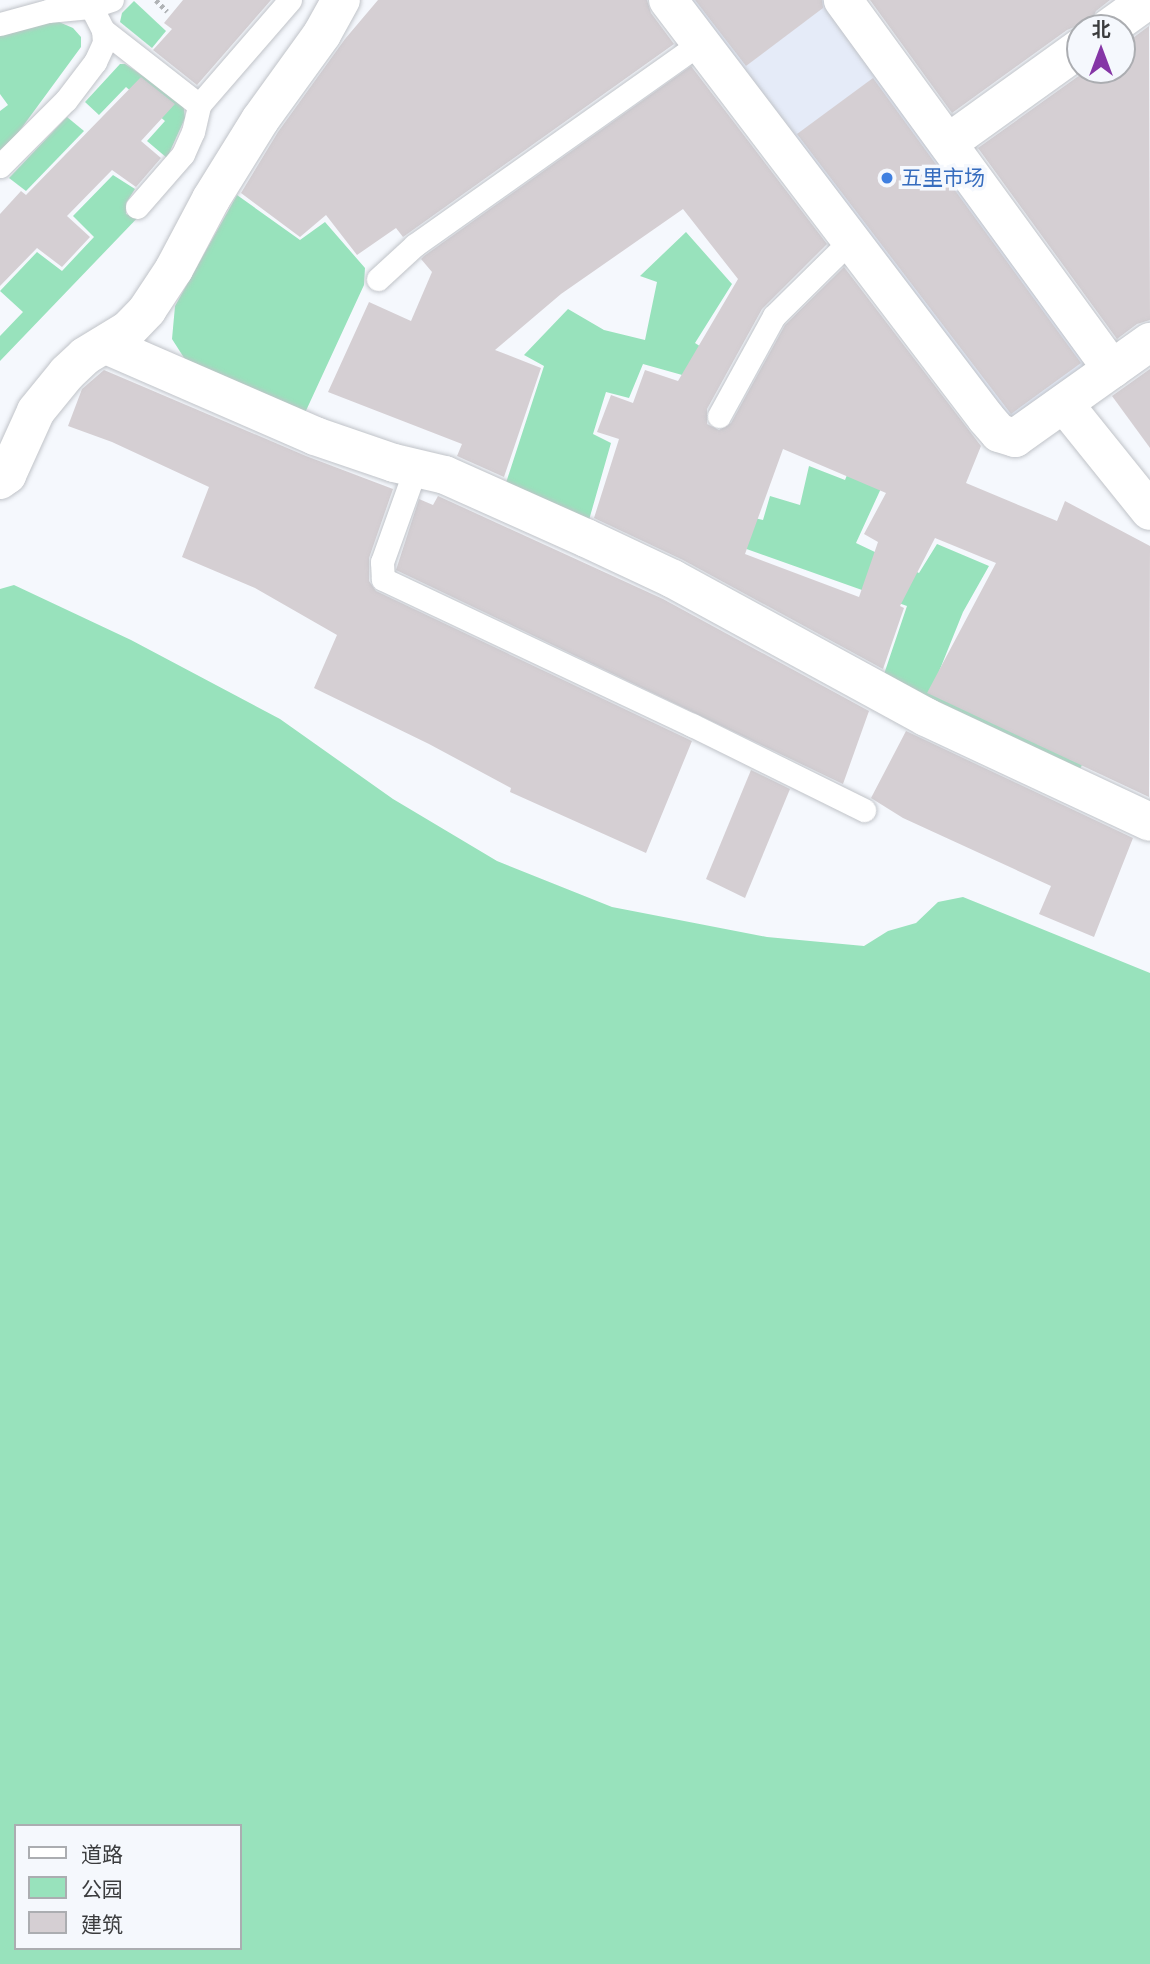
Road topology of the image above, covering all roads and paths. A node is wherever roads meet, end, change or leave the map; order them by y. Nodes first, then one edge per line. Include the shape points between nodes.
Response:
1 (68, 0) edge
2 (156, 0) edge
3 (290, 0) edge
4 (341, 0) edge
5 (668, 0) edge
6 (843, 0) edge
7 (1148, 0) edge
8 (97, 2) edge
9 (167, 11) dead end
10 (1128, 14) edge
11 (0, 17) edge
12 (0, 24) edge
13 (103, 30) junction
14 (700, 43) junction
15 (1066, 58) edge
16 (198, 105) junction
17 (948, 143) junction
18 (0, 166) edge
19 (137, 207) dead end
20 (851, 240) junction
21 (378, 279) dead end
22 (1150, 341) edge
23 (106, 345) junction
24 (1112, 369) junction
25 (1064, 404) junction
26 (719, 416) dead end
27 (416, 467) junction
28 (0, 480) edge
29 (1150, 511) edge
30 (864, 810) dead end
31 (1150, 822) edge

1 - 11 lane
2 - 9 path
3 - 16 lane
4 - 23 street via 260,120 147,310
5 - 14 street
6 - 17 street
7 - 10 street
8 - 12 lane
8 - 13 lane
13 - 16 lane
13 - 18 lane via 104,43 95,62 66,100
14 - 20 street
14 - 21 lane via 415,245
15 - 17 street
16 - 19 lane via 183,155
17 - 24 street
20 - 25 street via 999,433 1015,438
20 - 26 lane via 774,316
22 - 24 street
23 - 27 street via 315,436
23 - 28 street via 85,356 36,411 7,475
24 - 25 street
25 - 29 street
27 - 30 lane via 382,562 383,579
27 - 31 street via 488,494 673,579 926,718

